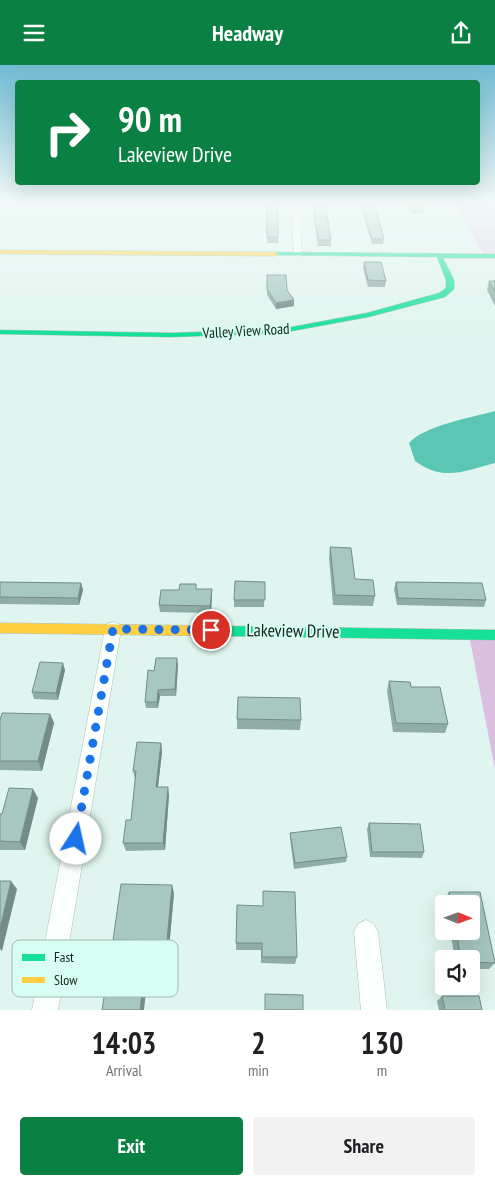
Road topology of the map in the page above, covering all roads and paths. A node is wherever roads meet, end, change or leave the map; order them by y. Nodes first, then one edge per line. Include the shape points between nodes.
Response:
1 (297, 246) edge
2 (0, 252) edge
3 (298, 254) junction
4 (439, 255) junction
5 (495, 256) edge
6 (1, 332) edge
7 (0, 628) edge
8 (113, 629) junction
9 (495, 635) edge
10 (366, 932) dead end
11 (57, 940) edge
12 (47, 997) edge
13 (45, 1010) edge
14 (374, 1010) edge

1 - 3 street
2 - 3 street
3 - 4 street
4 - 5 street
4 - 6 street, Valley View Road via 450,280 450,289 442,295 315,326 281,331 180,334
7 - 8 street, Lakeview Drive
8 - 9 street, Lakeview Drive
8 - 11 street
10 - 14 street
12 - 13 street

